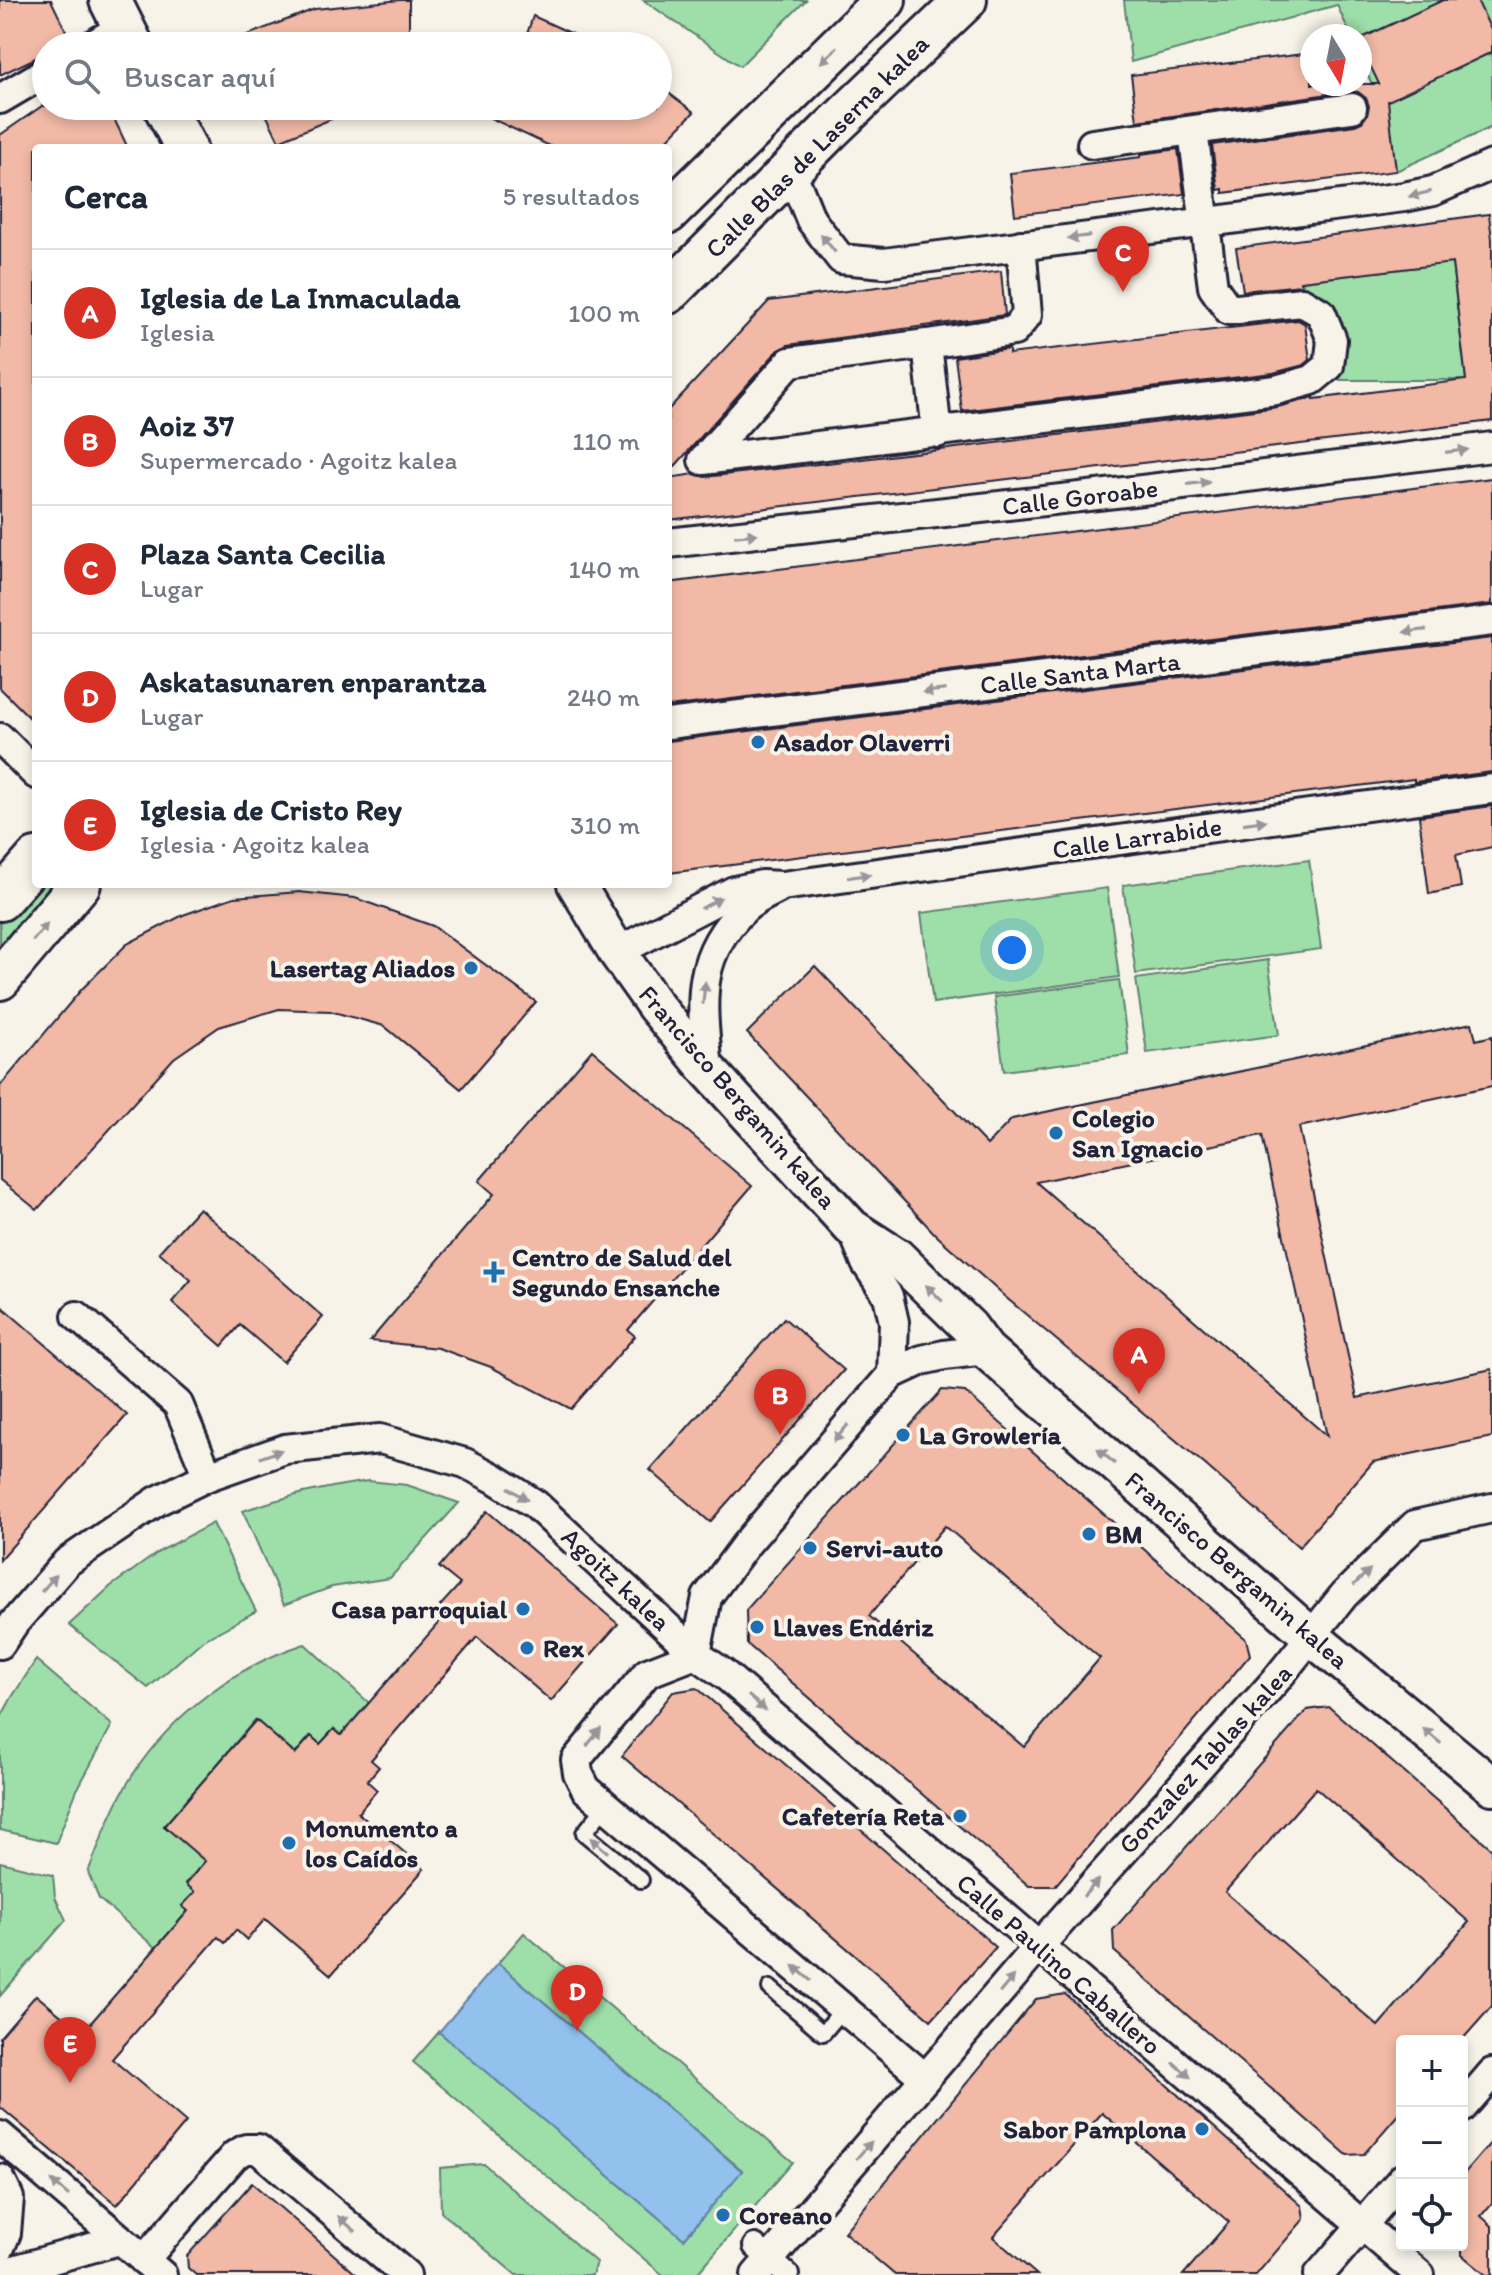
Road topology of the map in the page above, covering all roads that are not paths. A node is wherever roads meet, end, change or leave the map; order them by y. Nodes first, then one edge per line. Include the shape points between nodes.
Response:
1 (885, 0) edge
2 (966, 0) edge
3 (32, 80) edge
4 (0, 99) edge
5 (1352, 108) dead end
6 (171, 120) edge
7 (1193, 131) junction
8 (184, 144) edge
9 (1092, 144) dead end
10 (1492, 165) edge
11 (791, 171) junction
12 (672, 209) edge
13 (1205, 221) junction
14 (1021, 245) junction
15 (672, 289) edge
16 (927, 344) junction
17 (937, 433) junction
18 (1492, 447) edge
19 (672, 543) edge
20 (1492, 621) edge
21 (672, 724) edge
22 (0, 738) edge
23 (32, 770) edge
24 (1492, 789) edge
25 (32, 864) edge
26 (782, 886) junction
27 (77, 888) edge
28 (578, 888) edge
29 (0, 900) edge
30 (617, 952) junction
31 (0, 979) edge
32 (708, 1070) junction
33 (852, 1228) junction
34 (77, 1316) dead end
35 (986, 1350) junction
36 (892, 1374) junction
37 (208, 1476) junction
38 (1492, 1508) edge
39 (1312, 1637) junction
40 (0, 1644) edge
41 (696, 1654) junction
42 (1492, 1786) edge
43 (606, 1806) junction
44 (641, 1880) dead end
45 (1039, 1946) junction
46 (770, 1988) dead end
47 (844, 2008) junction
48 (1492, 2073) edge
49 (925, 2078) junction
50 (1463, 2107) edge
51 (0, 2136) edge
52 (0, 2179) edge
53 (1396, 2186) edge
54 (1362, 2226) junction
55 (119, 2240) junction
56 (0, 2247) edge
57 (767, 2264) edge
58 (153, 2267) edge
59 (0, 2274) edge
60 (406, 2275) edge
61 (1319, 2275) edge
62 (1420, 2275) edge

1 -> 12 main road
2 - 11 main road, Calle Blas de Laserna kalea
3 - 4 street
5 - 7 street
6 - 8 main road
7 - 9 street
7 - 13 street
10 -> 13 street via 1433,191 1404,197
14 -> 11 street via 884,263 841,259 811,220
11 - 15 main road, Calle Blas de Laserna kalea
13 -> 14 street
13 - 17 street via 1213,287 1229,310 1302,302 1321,313 1332,340 1329,366 1312,380 1276,390
14 - 16 street via 1027,315 1014,331
16 - 17 street
16 - 17 street via 790,362 703,460
19 -> 18 street, Calle Goroabe
20 -> 21 street, Calle Santa Marta
22 - 23 street
26 -> 24 street, Calle Larrabide
25 - 29 main road
30 -> 26 street, Calle Larrabide via 734,891
32 -> 26 street, Calle Larrabide via 702,1007 706,970 717,940 747,906
31 -> 27 main road
28 - 30 street, Francisco Bergamin kalea
30 - 32 street, Francisco Bergamin kalea
32 - 33 street, Francisco Bergamin kalea
35 -> 33 street, Francisco Bergamin kalea via 897,1257
33 - 36 street, Francisco Bergamin kalea via 866,1263 888,1296 894,1322
34 - 37 street via 178,1404
35 - 36 street via 922,1360
39 -> 35 street, Francisco Bergamin kalea
36 -> 41 street, Agoitz kalea via 707,1597
40 -> 37 street, Agoitz kalea via 67,1562 157,1501
37 -> 41 street, Agoitz kalea via 285,1449 380,1439 465,1463 535,1504
39 -> 38 street, Gonzalez Tablas kalea via 1344,1595 1415,1525
42 -> 39 street, Francisco Bergamin kalea
45 -> 39 street, Gonzalez Tablas kalea
43 -> 41 street via 586,1789 576,1760 647,1673
41 -> 45 street, Calle Paulino Caballero
44 -> 43 lane via 584,1833
47 -> 43 street
49 -> 45 street, Gonzalez Tablas kalea
45 -> 54 street, Calle Paulino Caballero
46 - 47 lane via 823,2033
47 - 49 street
48 - 50 street
57 -> 49 street, Gonzalez Tablas kalea
55 -> 51 street
52 - 56 street via 9,2198
53 - 54 street
54 - 61 street
54 - 62 street, Calle Paulino Caballero
55 - 58 street
55 - 59 street
60 -> 58 street via 258,2149 235,2155

